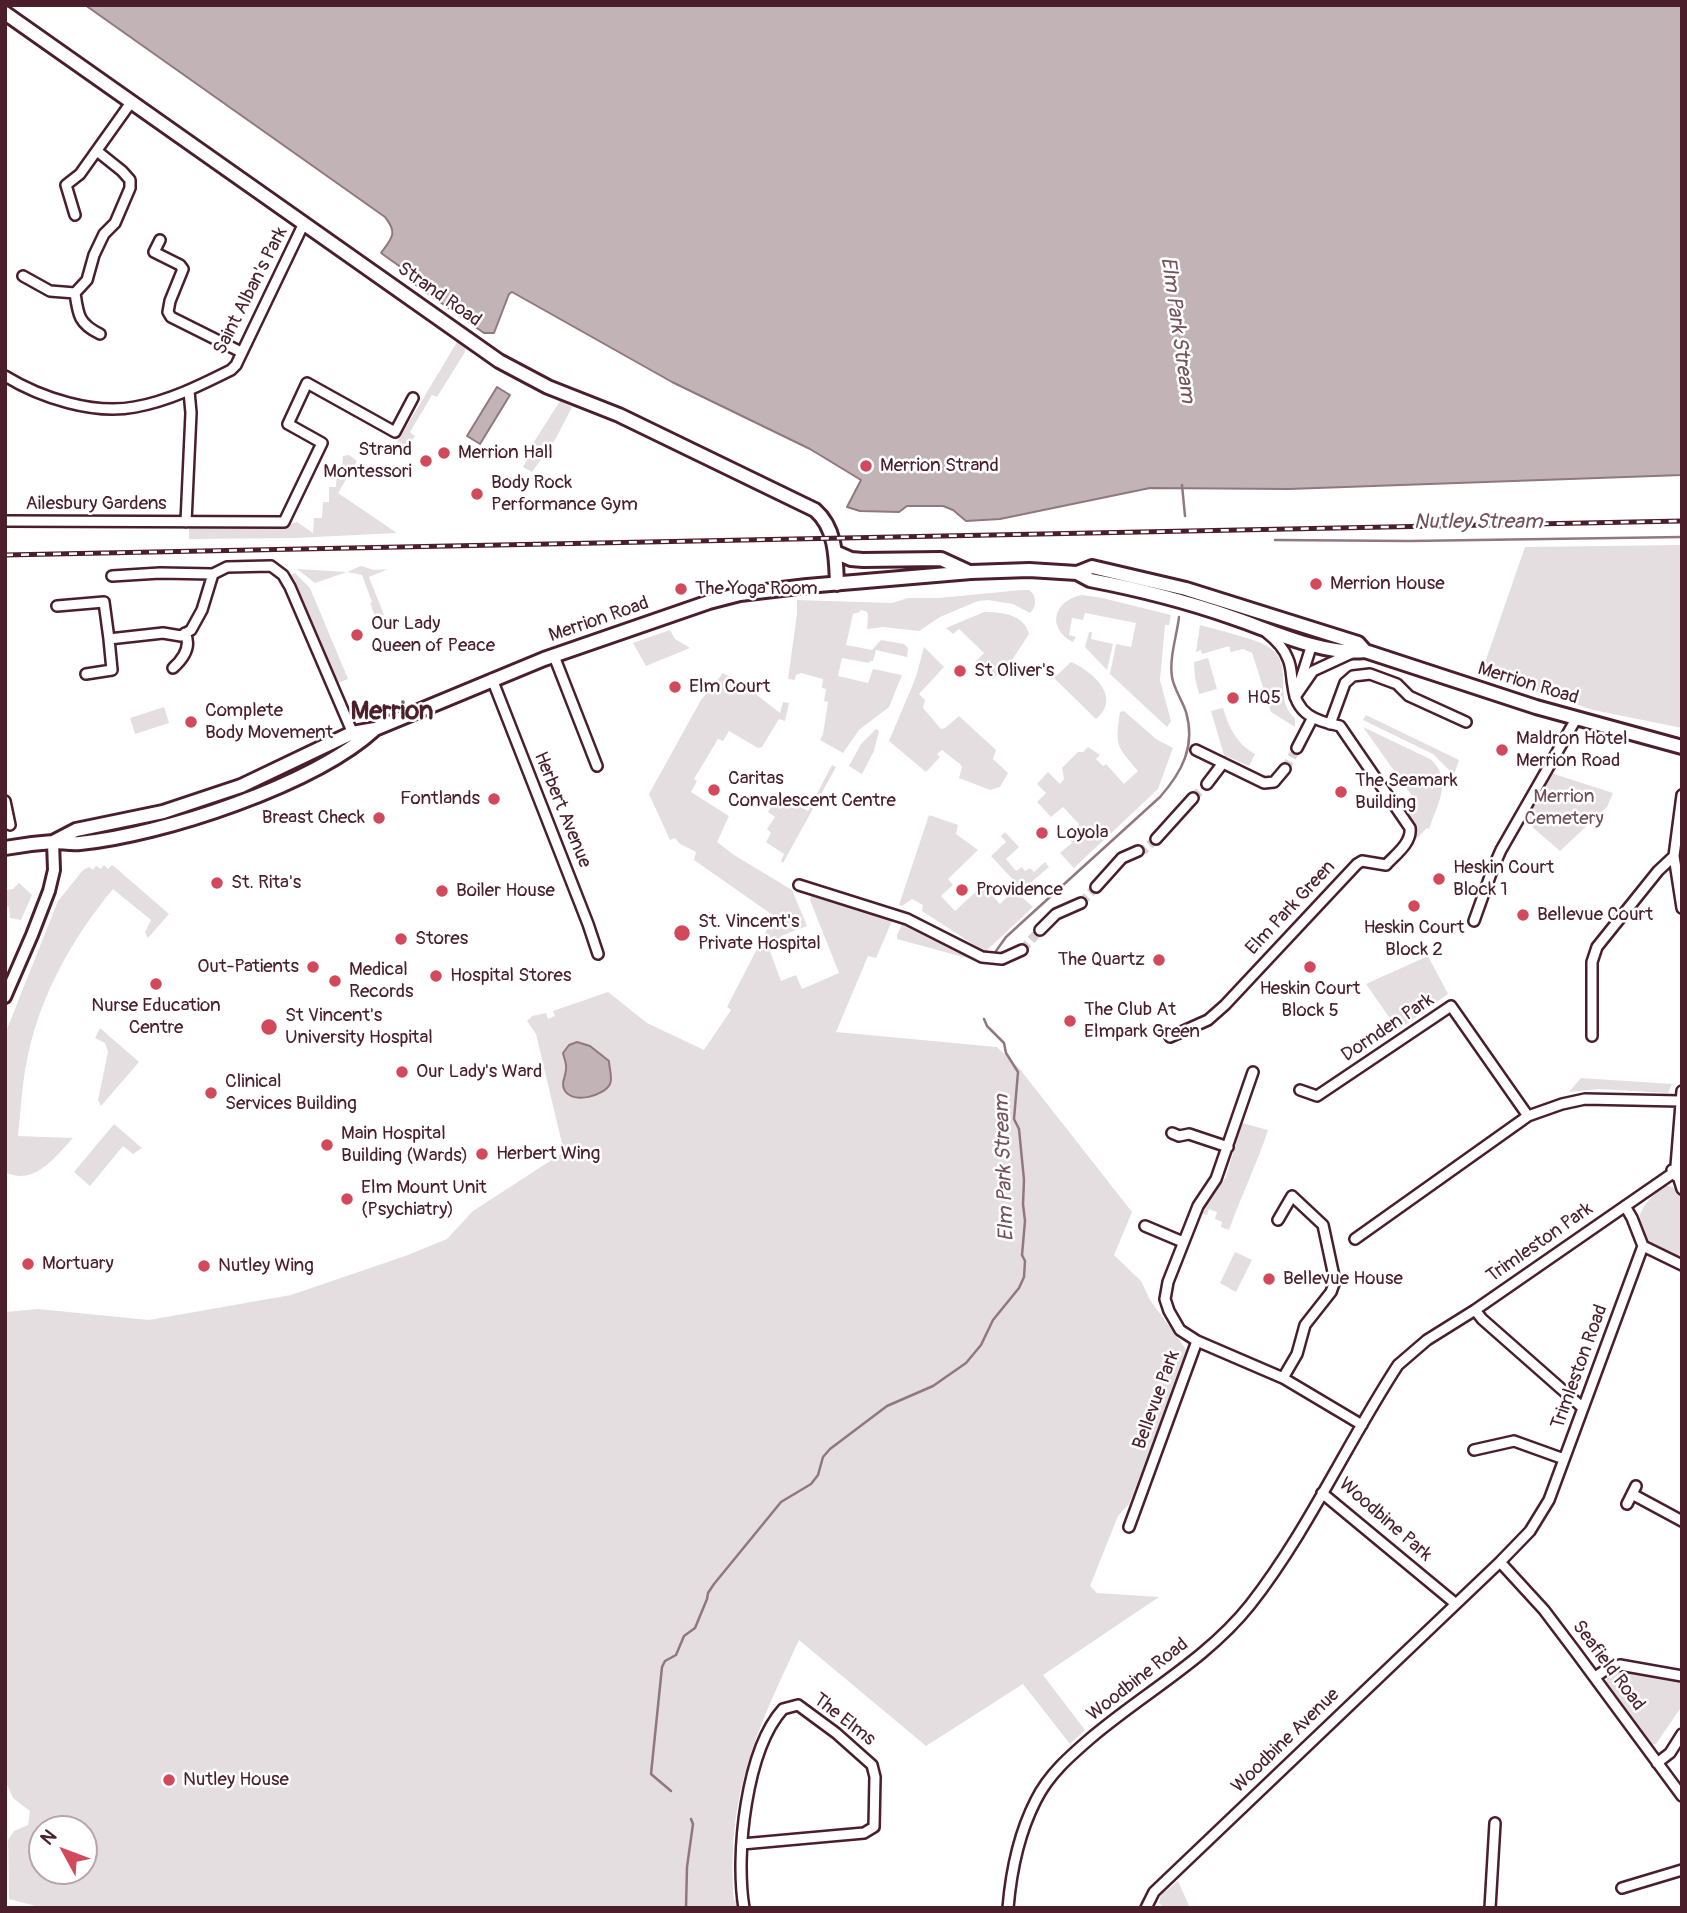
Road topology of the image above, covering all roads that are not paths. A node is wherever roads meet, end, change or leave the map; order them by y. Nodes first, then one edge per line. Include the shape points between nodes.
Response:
1 (5, 13) edge
2 (132, 101) junction
3 (97, 151) junction
4 (75, 215) dead end
5 (304, 223) junction
6 (160, 240) dead end
7 (23, 275) dead end
8 (75, 293) junction
9 (100, 334) dead end
10 (241, 352) junction
11 (5, 376) edge
12 (189, 391) junction
13 (413, 398) dead end
14 (5, 522) edge
15 (186, 522) junction
16 (835, 552) junction
17 (971, 572) junction
18 (1077, 573) junction
19 (213, 574) junction
20 (113, 576) dead end
21 (837, 584) junction
22 (57, 606) dead end
23 (1261, 627) junction
24 (1317, 630) junction
25 (185, 634) junction
26 (109, 639) junction
27 (1312, 644) junction
28 (1359, 652) junction
29 (554, 656) junction
30 (173, 668) dead end
31 (86, 674) dead end
32 (492, 679) junction
33 (1295, 697) junction
34 (1312, 719) junction
35 (1576, 719) junction
36 (1466, 722) dead end
37 (1330, 724) junction
38 (355, 739) junction
39 (1682, 747) edge
40 (1297, 748) tunnel mouth
41 (1196, 750) dead end
42 (1223, 763) junction
43 (597, 766) dead end
44 (1285, 769) tunnel mouth
45 (1207, 784) tunnel mouth
46 (1682, 795) edge
47 (1194, 798) tunnel mouth
48 (5, 802) edge
49 (151, 814) junction
50 (10, 825) dead end
51 (154, 829) junction
52 (1156, 839) tunnel mouth
53 (52, 842) junction
54 (5, 848) edge
55 (1138, 851) tunnel mouth
56 (1674, 856) junction
57 (799, 885) dead end
58 (1096, 887) tunnel mouth
59 (1081, 903) tunnel mouth
60 (1682, 908) edge
61 (1474, 921) dead end
62 (1040, 930) tunnel mouth
63 (1022, 950) tunnel mouth
64 (598, 954) dead end
65 (5, 997) edge
66 (1592, 1036) dead end
67 (1170, 1037) dead end
68 (1253, 1072) dead end
69 (1300, 1090) dead end
70 (1682, 1091) edge
71 (1680, 1101) edge
72 (1528, 1116) junction
73 (1172, 1133) dead end
74 (1228, 1147) junction
75 (1678, 1172) edge
76 (1682, 1189) edge
77 (1625, 1206) junction
78 (1278, 1220) dead end
79 (1145, 1226) dead end
80 (1355, 1239) dead end
81 (1183, 1242) junction
82 (1643, 1246) junction
83 (1682, 1265) edge
84 (1475, 1310) junction
85 (1427, 1340) joint
86 (1197, 1341) junction
87 (1283, 1378) junction
88 (1583, 1408) junction
89 (1362, 1424) junction
90 (1474, 1450) dead end
91 (1564, 1459) junction
92 (1322, 1493) junction
93 (1627, 1504) dead end
94 (1682, 1521) edge
95 (1129, 1527) dead end
96 (1500, 1562) junction
97 (1456, 1604) junction
98 (1682, 1676) edge
99 (1595, 1677) junction
100 (1682, 1734) edge
101 (1657, 1763) junction
102 (1682, 1796) edge
103 (1495, 1823) dead end
104 (742, 1844) junction
105 (1682, 1870) edge
106 (1622, 1888) dead end
107 (744, 1906) edge
108 (1008, 1908) edge
109 (1146, 1908) edge
110 (1490, 1908) edge

1 - 2 main road, Strand Road
2 - 3 street
2 - 5 main road, Strand Road
3 - 4 street via 66,185
3 - 8 street via 122,171 131,188 114,223 103,234 87,280
5 - 10 street, Saint Alban's Park
5 - 16 main road, Strand Road via 525,376 623,417 815,510 823,517
6 - 10 street via 154,252 183,270 168,313
7 - 8 street via 50,291
8 - 9 street via 80,318
10 - 12 street, Saint Alban's Park via 231,370
11 - 12 street, Saint Alban's Park via 90,407 133,408
12 - 15 street
13 - 15 street, Ailesbury Gardens via 395,432 307,383 288,424 322,443 284,522
14 - 15 street, Ailesbury Gardens
16 - 17 main road, Merrion Road via 863,561 941,559
16 - 21 main road, Strand Road
17 - 18 main road, Merrion Road
17 - 21 main road, Merrion Road
18 - 23 main road, Merrion Road
18 - 24 main road, Merrion Road via 1092,566 1121,572
19 - 20 street
19 - 25 street via 202,610
19 - 38 street via 227,567 271,566 284,575
21 - 29 main road, Merrion Road via 758,591 709,602
22 - 26 street via 104,602
23 - 27 main road, Merrion Road
23 - 33 street, Merrion Road via 1288,657
24 - 27 main road
24 - 28 main road, Merrion Road via 1357,643
25 - 26 street
25 - 30 street via 187,650
26 - 31 street via 112,670
27 - 28 main road, Merrion Road
27 - 33 street
28 - 33 street via 1313,671
28 - 35 main road, Merrion Road
29 - 32 main road, Merrion Road
29 - 43 street
32 - 38 main road, Merrion Road
32 - 64 street, Herbert Avenue
33 - 34 street
34 - 37 street, Elm Park Green
34 - 40 street
35 - 39 main road, Merrion Road
35 - 61 street via 1502,850
36 - 37 street via 1370,674 1353,676 1345,683
37 - 67 street, Elm Park Green via 1339,726 1410,828 1409,840 1385,865 1357,864 1225,1005 1208,1020
38 - 49 main road, Merrion Road via 241,786
38 - 51 main road, Merrion Road via 325,764 261,793
41 - 42 street
42 - 44 street via 1264,783 1274,782
42 - 45 street
46 - 56 street
47 - 52 street
48 - 50 street
49 - 51 main road
49 - 53 main road, Merrion Road via 76,830
51 - 53 main road, Merrion Road via 82,842
53 - 54 main road, Merrion Road
53 - 65 street via 54,870 49,891
55 - 58 street via 1122,858
56 - 60 street
56 - 66 street via 1597,947 1592,962
57 - 63 street via 907,919 982,957 1002,959
59 - 62 street via 1056,914
68 - 74 street via 1245,1084
69 - 72 street, Dornden Park via 1317,1096 1451,1006
70 - 71 street
71 - 72 street via 1585,1099
71 - 75 street
72 - 80 street
73 - 74 street
74 - 81 street
75 - 76 street
75 - 77 street, Trimleston Park
77 - 82 street
77 - 84 street, Trimleston Park
78 - 87 street via 1292,1196 1311,1211 1323,1226 1335,1281 1305,1325 1297,1354
79 - 81 street
81 - 86 street via 1165,1299 1173,1321
82 - 83 street
82 - 88 street, Trimleston Road
84 - 85 street, Trimleston Park
84 - 88 street
85 - 89 street, Woodbine Park via 1398,1365
86 - 87 street, Bellevue Park
86 - 95 street, Bellevue Park
87 - 89 street, Bellevue Park
88 - 91 street, Trimleston Road
89 - 92 street, Woodbine Park
90 - 91 street via 1514,1441
91 - 96 street, Trimleston Road via 1549,1500 1530,1531
92 - 97 street, Woodbine Park
92 - 108 street, Woodbine Road via 1270,1578 1236,1623 1114,1718 1051,1776 1025,1827
93 - 94 street via 1634,1490
96 - 97 street
96 - 99 street, Seafield Road
97 - 109 street, Woodbine Avenue via 1154,1892
98 - 99 street via 1620,1665
99 - 101 street, Seafield Road
100 - 101 street
101 - 102 street, Seafield Road
103 - 110 street
104 - 104 street, The Elms via 864,1833 874,1826 872,1765 798,1705 783,1709 759,1756 747,1799
104 - 107 street, The Elms
105 - 106 street

